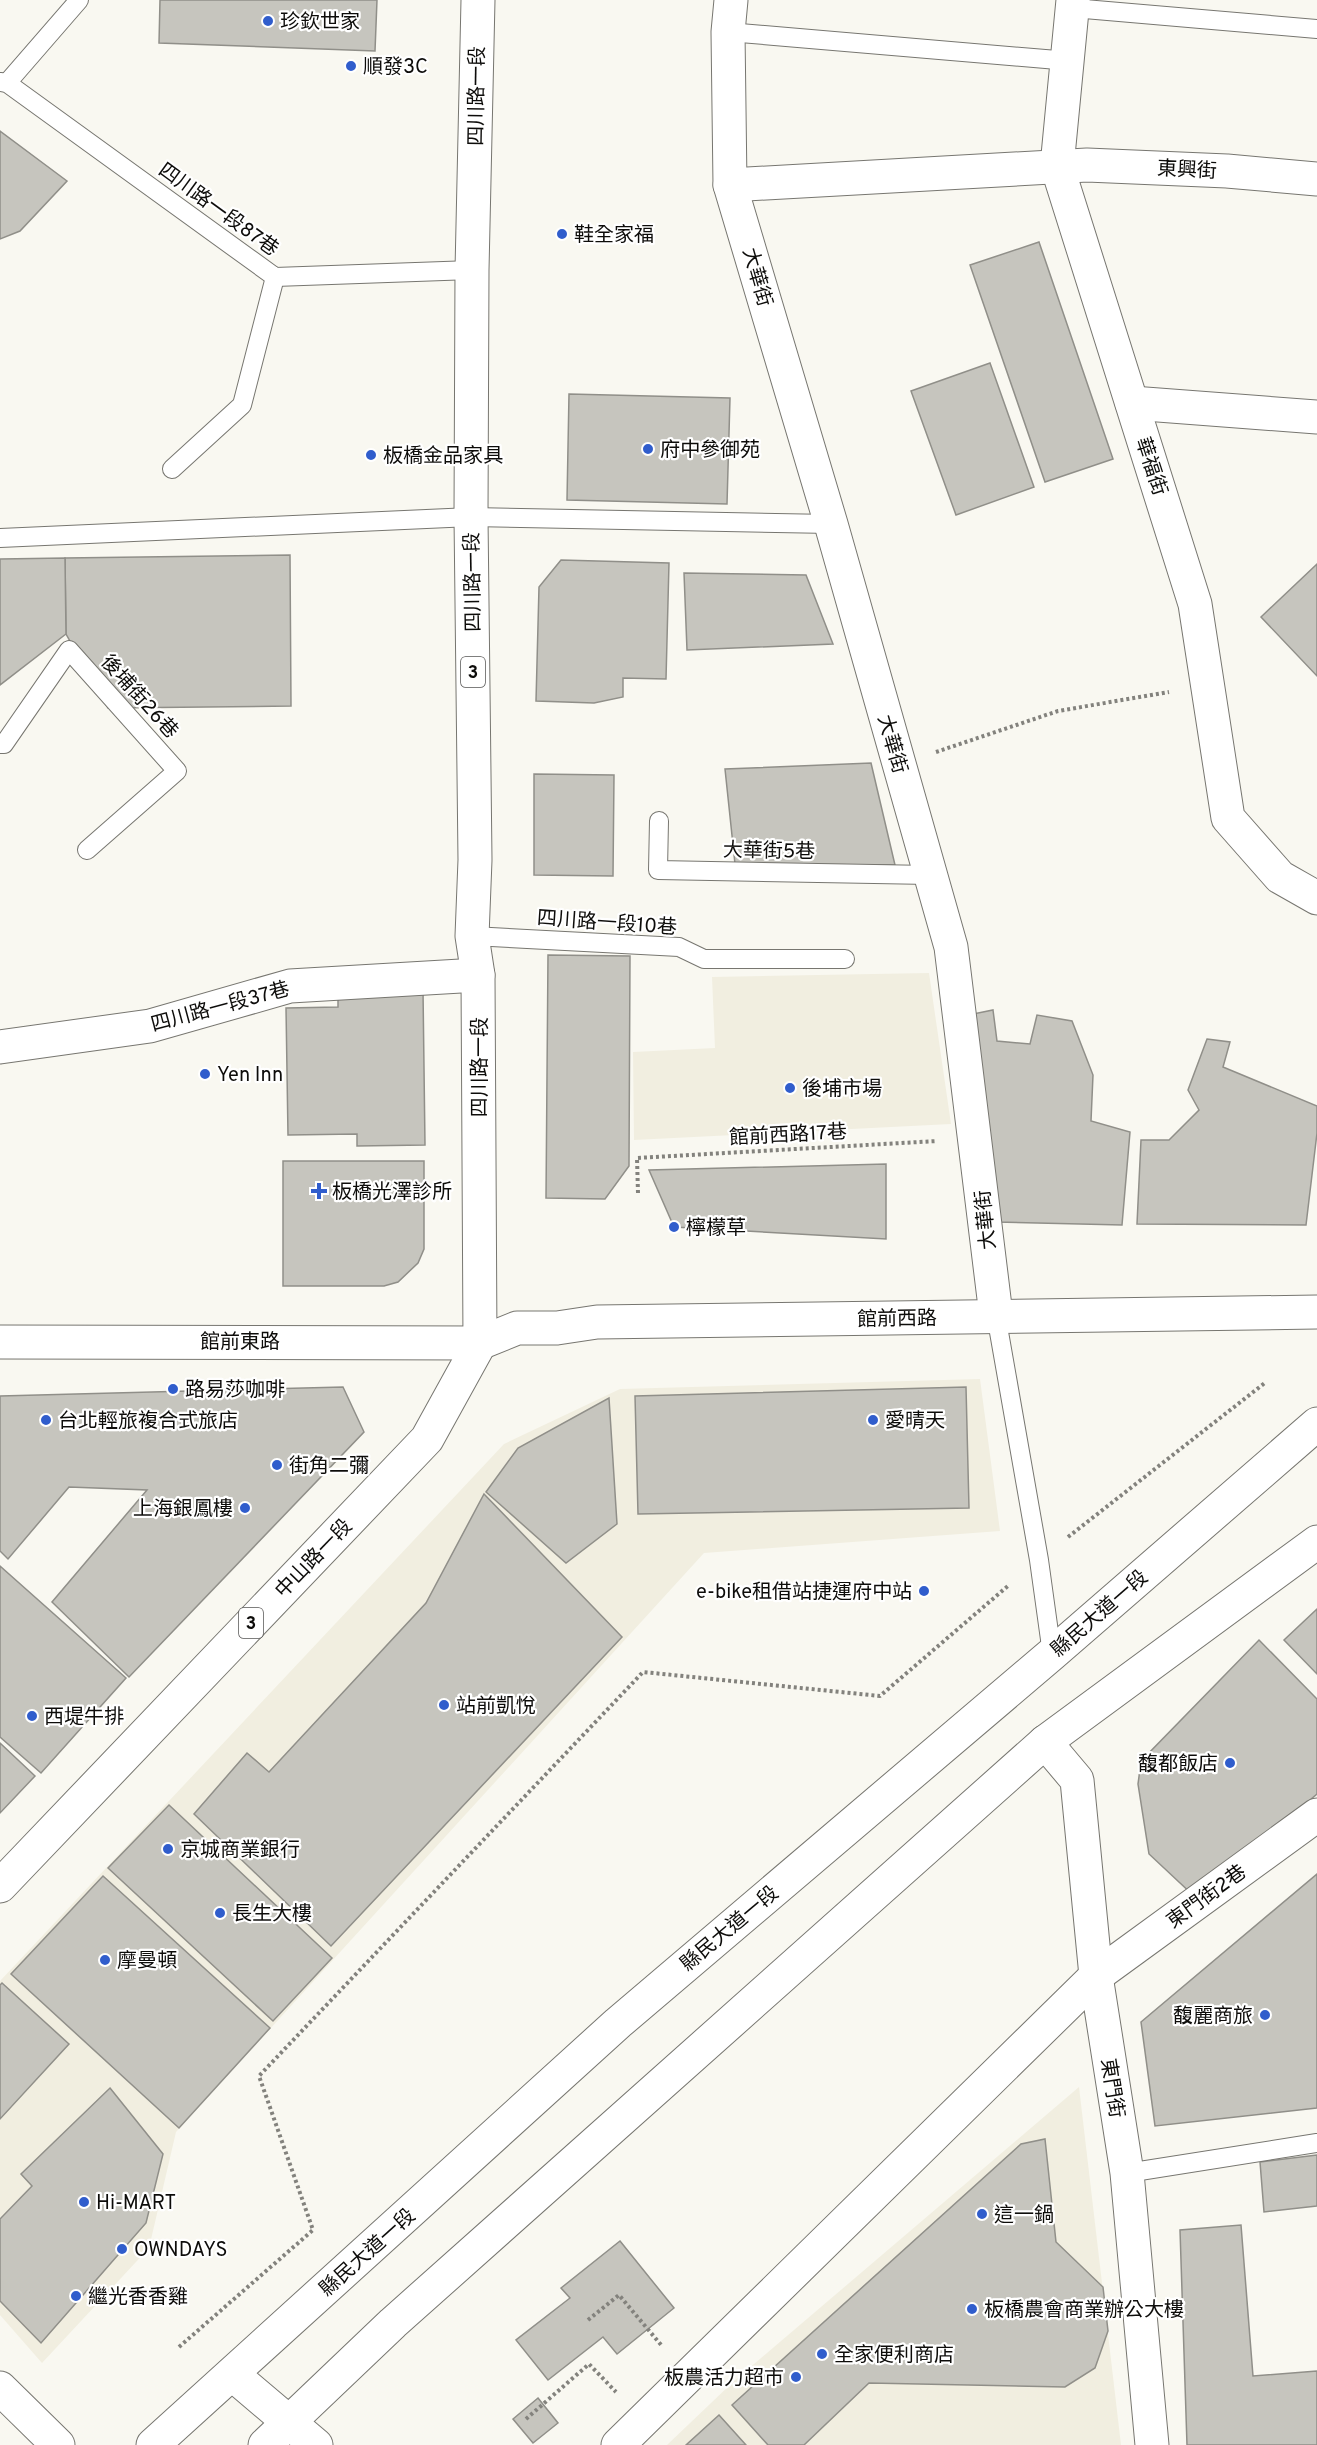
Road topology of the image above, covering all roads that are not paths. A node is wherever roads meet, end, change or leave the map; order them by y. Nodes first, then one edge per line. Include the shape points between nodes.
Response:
1 (80, 0) edge
2 (478, 0) edge
3 (731, 0) edge
4 (1073, 4) edge
5 (1317, 29) edge
6 (728, 32) junction
7 (1069, 61) junction
8 (3, 83) edge
9 (1057, 166) junction
10 (1317, 179) edge
11 (730, 185) junction
12 (472, 270) junction
13 (275, 277) junction
14 (1132, 404) junction
15 (1317, 417) edge
16 (172, 469) dead end
17 (471, 517) junction
18 (831, 524) junction
19 (0, 538) edge
20 (0, 744) edge
21 (659, 821) dead end
22 (87, 850) dead end
23 (930, 874) junction
24 (1317, 898) edge
25 (472, 936) junction
26 (844, 958) dead end
27 (478, 975) junction
28 (0, 1047) edge
29 (1317, 1312) edge
30 (996, 1316) junction
31 (0, 1342) edge
32 (480, 1343) junction
33 (1317, 1424) edge
34 (1317, 1542) edge
35 (1053, 1654) junction
36 (1045, 1742) junction
37 (1317, 1815) edge
38 (0, 1886) edge
39 (1096, 1977) junction
40 (1317, 2143) edge
41 (1127, 2173) junction
42 (232, 2374) junction
43 (0, 2388) edge
44 (289, 2422) junction
45 (58, 2445) edge
46 (153, 2445) edge
47 (265, 2445) edge
48 (316, 2445) edge
49 (618, 2445) edge
50 (1152, 2445) edge

1 - 8 lane, 四川路一段87巷
2 - 12 street, 四川路一段 / 3
3 - 6 street, 大華街
4 - 5 lane
4 - 7 street, 華福街
6 - 7 lane
6 - 11 street, 大華街
7 - 9 street, 華福街
8 - 13 lane, 四川路一段87巷
9 - 10 street, 東興街 via 1227,171
9 - 11 street
9 - 14 street, 華福街
11 - 18 street, 大華街
12 - 13 lane, 四川路一段87巷
12 - 17 street, 四川路一段 / 3
13 - 16 lane via 242,405
14 - 15 street
14 - 24 street, 華福街 via 1195,604 1228,818 1280,877
17 - 18 lane
17 - 19 lane
17 - 25 street, 四川路一段 / 3 via 475,848
18 - 23 street, 大華街
20 - 22 lane, 後埔街26巷 via 4,744 69,650 177,771
21 - 23 lane, 大華街5巷 via 658,870
23 - 30 street, 大華街 via 951,947
25 - 26 lane, 四川路一段10巷 via 679,947 704,959
25 - 27 street, 四川路一段 / 3
27 - 28 street, 四川路一段37巷 via 290,986 150,1026
27 - 32 street, 四川路一段 / 3
29 - 30 street, 館前西路
30 - 32 street, 館前西路 via 597,1322 517,1328
30 - 35 lane
31 - 32 street, 館前東路
32 - 38 street, 中山路一段 / 3 via 427,1439
33 - 35 street, 縣民大道一段
34 - 36 street
35 - 42 street, 縣民大道一段 via 618,2023
36 - 39 street, 東門街 via 1077,1780
36 - 44 street via 393,2323
37 - 39 street, 東門街2巷
39 - 41 street, 東門街
39 - 49 street, 東門街2巷
40 - 41 lane
41 - 50 street, 東門街
42 - 44 street
42 - 46 street, 縣民大道一段
43 - 45 street
44 - 47 street
44 - 48 street

